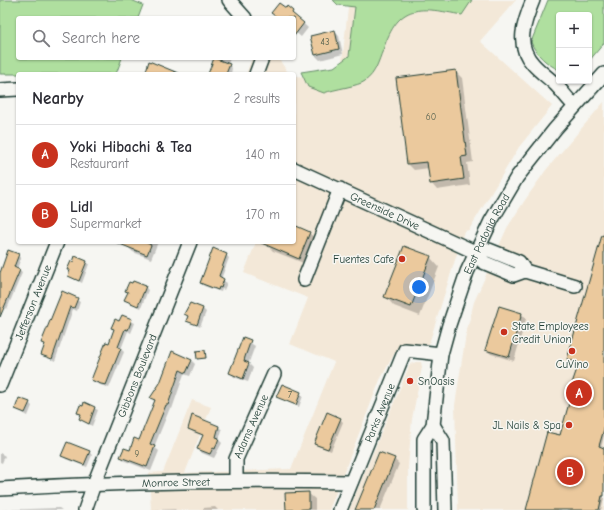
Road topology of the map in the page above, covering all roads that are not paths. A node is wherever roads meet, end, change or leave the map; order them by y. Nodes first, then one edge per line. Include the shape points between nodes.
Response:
1 (229, 0) edge
2 (533, 0) edge
3 (243, 16) edge
4 (261, 60) edge
5 (257, 72) edge
6 (604, 74) edge
7 (16, 89) edge
8 (0, 90) edge
9 (578, 102) junction
10 (296, 171) edge
11 (340, 189) junction
12 (56, 244) edge
13 (189, 244) edge
14 (475, 252) junction
15 (304, 280) dead end
16 (575, 286) dead end
17 (441, 354) junction
18 (274, 374) dead end
19 (0, 385) edge
20 (433, 425) junction
21 (236, 480) junction
22 (352, 482) junction
23 (94, 484) junction
24 (0, 488) edge
25 (85, 510) edge
26 (340, 510) edge
27 (424, 510) edge
28 (446, 510) edge

1 - 3 street
2 - 9 street via 522,32 524,50 533,65 557,86 569,89
4 - 5 street
6 - 9 street, East Padonia Road
7 - 8 street
9 - 14 street, East Padonia Road via 517,178 490,221
10 - 11 street, Greenside Drive
11 - 14 street, Greenside Drive
11 - 15 street
12 - 19 street, Jefferson Avenue
13 - 23 street, Gibbons Boulevard
14 - 16 street, Greenside Drive via 483,262 514,275 525,271
14 - 17 street, East Padonia Road via 457,298
17 - 20 street, East Padonia Road
17 - 22 street, Parks Avenue via 405,350
18 - 21 street, Adams Avenue via 236,459
20 - 27 street, East Padonia Road via 424,439
20 - 28 street via 443,441
21 - 22 street, Monroe Street
21 - 23 street, Monroe Street
22 - 26 street, Parks Avenue
23 - 24 street, Monroe Street
23 - 25 street, Gibbons Boulevard

